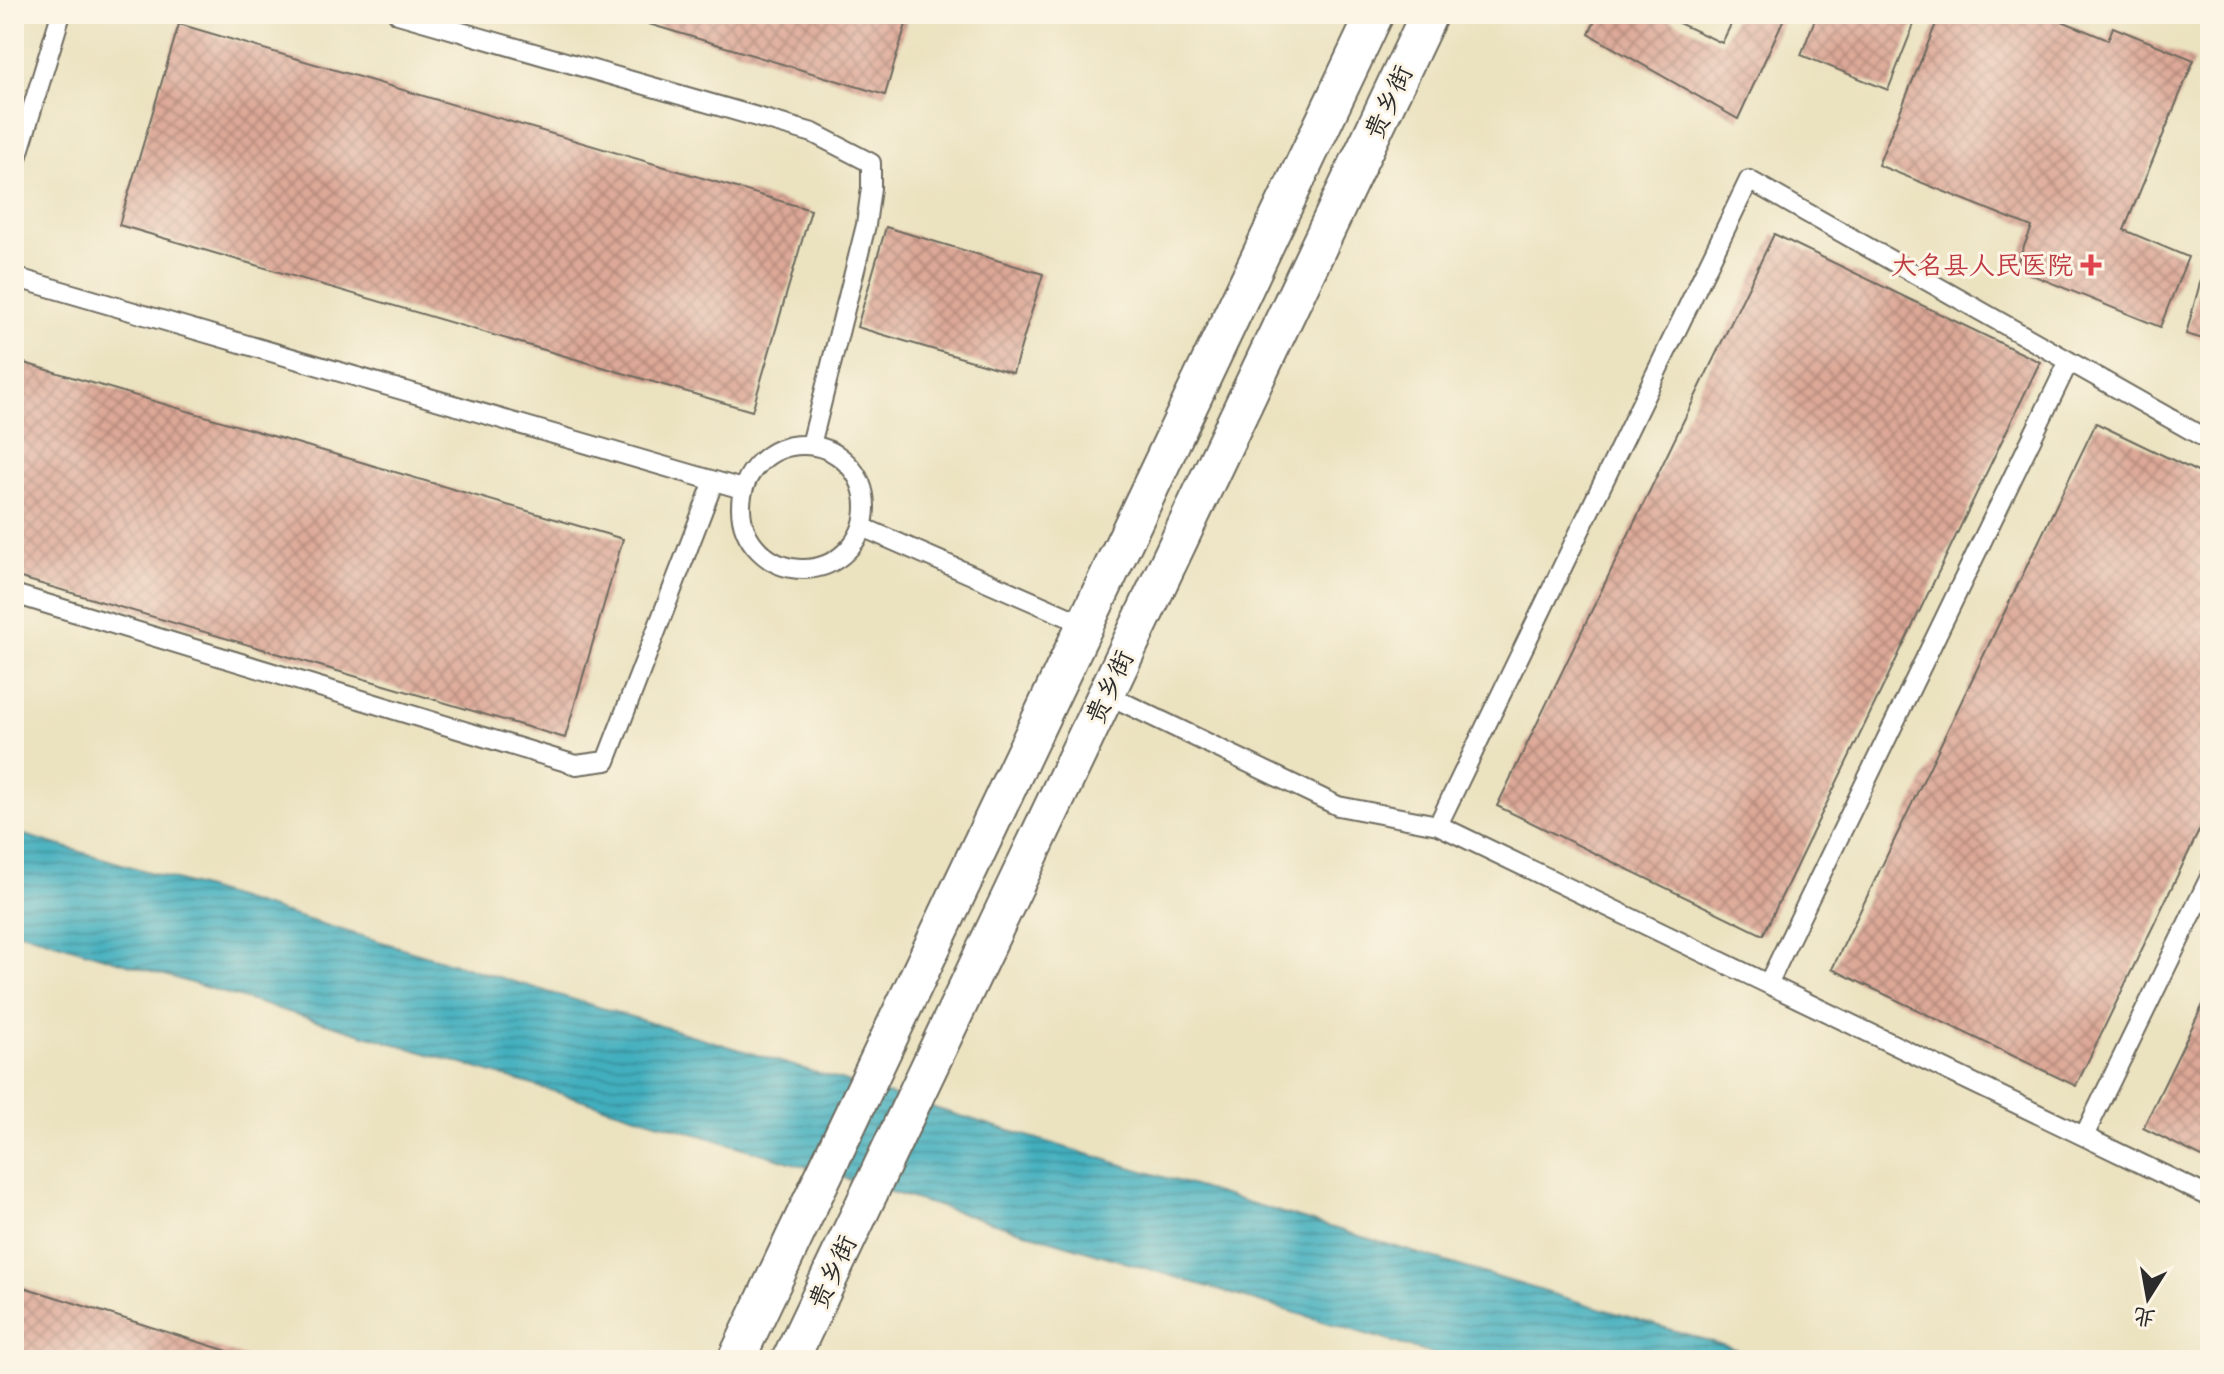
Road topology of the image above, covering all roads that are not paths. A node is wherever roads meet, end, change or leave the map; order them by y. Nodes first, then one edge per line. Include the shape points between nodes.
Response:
1 (61, 14) edge
2 (398, 14) edge
3 (1375, 14) edge
4 (1429, 14) edge
5 (14, 168) edge
6 (14, 277) edge
7 (2069, 361) junction
8 (2210, 441) edge
9 (811, 445) junction
10 (714, 481) junction
11 (742, 489) junction
12 (862, 527) junction
13 (14, 594) edge
14 (1084, 624) junction
15 (1106, 694) junction
16 (1438, 825) junction
17 (2210, 877) edge
18 (1768, 984) junction
19 (2084, 1136) junction
20 (2210, 1197) edge
21 (736, 1360) edge
22 (790, 1360) edge

1 - 5 lane
2 - 9 lane via 813,133 871,163 866,225
3 - 14 street, 贵乡街
4 - 15 street, 贵乡街
6 - 10 lane
7 - 8 lane
7 - 16 lane via 1749,180
7 - 18 lane
9 - 11 lane via 780,448 764,457
9 - 12 lane via 837,454 857,474 866,501
10 - 11 lane
10 - 13 lane via 606,761 576,765
11 - 12 lane via 742,524 750,540 761,553 792,569 838,559
12 - 14 lane
14 - 21 street, 贵乡街
15 - 16 lane via 1338,806
15 - 22 street, 贵乡街
16 - 18 lane
17 - 19 lane
18 - 19 lane
19 - 20 lane

